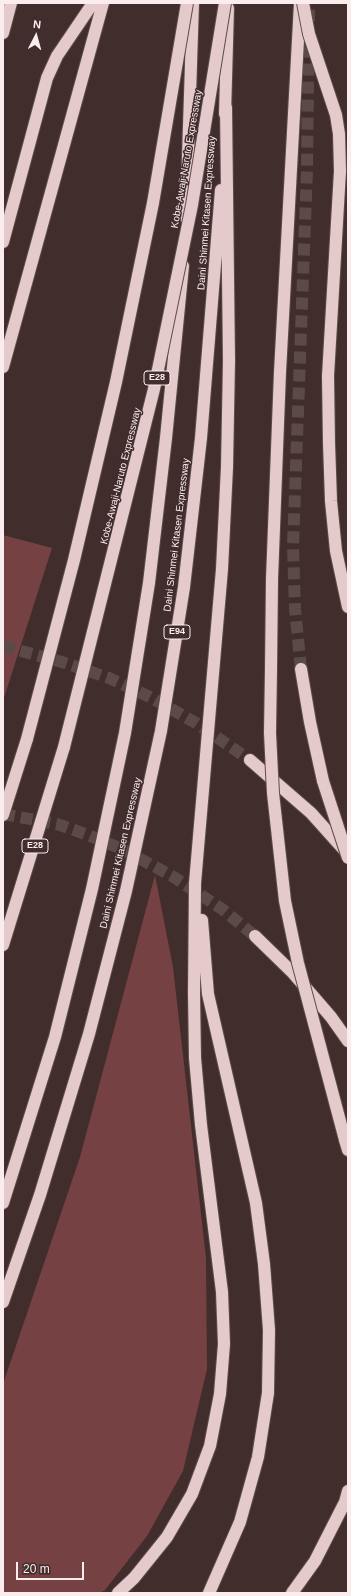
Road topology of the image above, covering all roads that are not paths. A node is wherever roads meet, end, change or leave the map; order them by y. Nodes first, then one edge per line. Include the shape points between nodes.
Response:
1 (11, 3) edge
2 (93, 3) edge
3 (103, 3) edge
4 (187, 3) edge
5 (193, 3) edge
6 (225, 3) edge
7 (228, 3) edge
8 (302, 3) edge
9 (3, 33) edge
10 (226, 107) junction
11 (3, 242) edge
12 (3, 367) edge
13 (348, 607) edge
14 (301, 669) tunnel mouth
15 (250, 760) tunnel mouth
16 (3, 816) edge
17 (199, 831) junction
18 (348, 854) edge
19 (348, 858) edge
20 (254, 936) tunnel mouth
21 (3, 945) edge
22 (348, 1041) edge
23 (347, 1145) edge
24 (3, 1203) edge
25 (3, 1302) edge
26 (348, 1492) edge
27 (118, 1593) edge
28 (209, 1593) edge
29 (292, 1593) edge

1 - 9 highway
2 - 11 highway via 57,56 47,78
3 - 12 highway
4 - 16 highway, bridge via 153,204 116,382 74,560 27,739
5 - 24 highway, Daini Shinmei Kitasen Expressway via 183,274 148,591 125,733 92,889 54,1037
6 - 21 highway, Kobe-Awaji-Naruto Expressway / E28, bridge via 192,205 154,389 64,747
7 - 10 highway, Daini Shinmei Kitasen Expressway / E94
8 - 13 highway, bridge via 309,34 336,115 339,134 340,171 328,376 329,443 336,551
8 - 23 highway, bridge via 280,372 272,579 270,733 273,793 285,901 298,963
10 - 17 highway via 229,354 227,467 222,569
10 - 25 highway, Daini Shinmei Kitasen Expressway / E94 via 201,438 184,587 161,731 126,891 89,1034 40,1195
14 - 19 highway, bridge via 323,781
15 - 18 highway via 311,813
17 - 27 highway via 195,897 195,1058 222,1292 224,1344 220,1394 210,1446 192,1494 167,1537 134,1578
17 - 28 highway via 202,932 208,994 256,1203 269,1330 268,1393 258,1457 240,1522
20 - 22 highway via 293,973
26 - 29 highway via 315,1561

